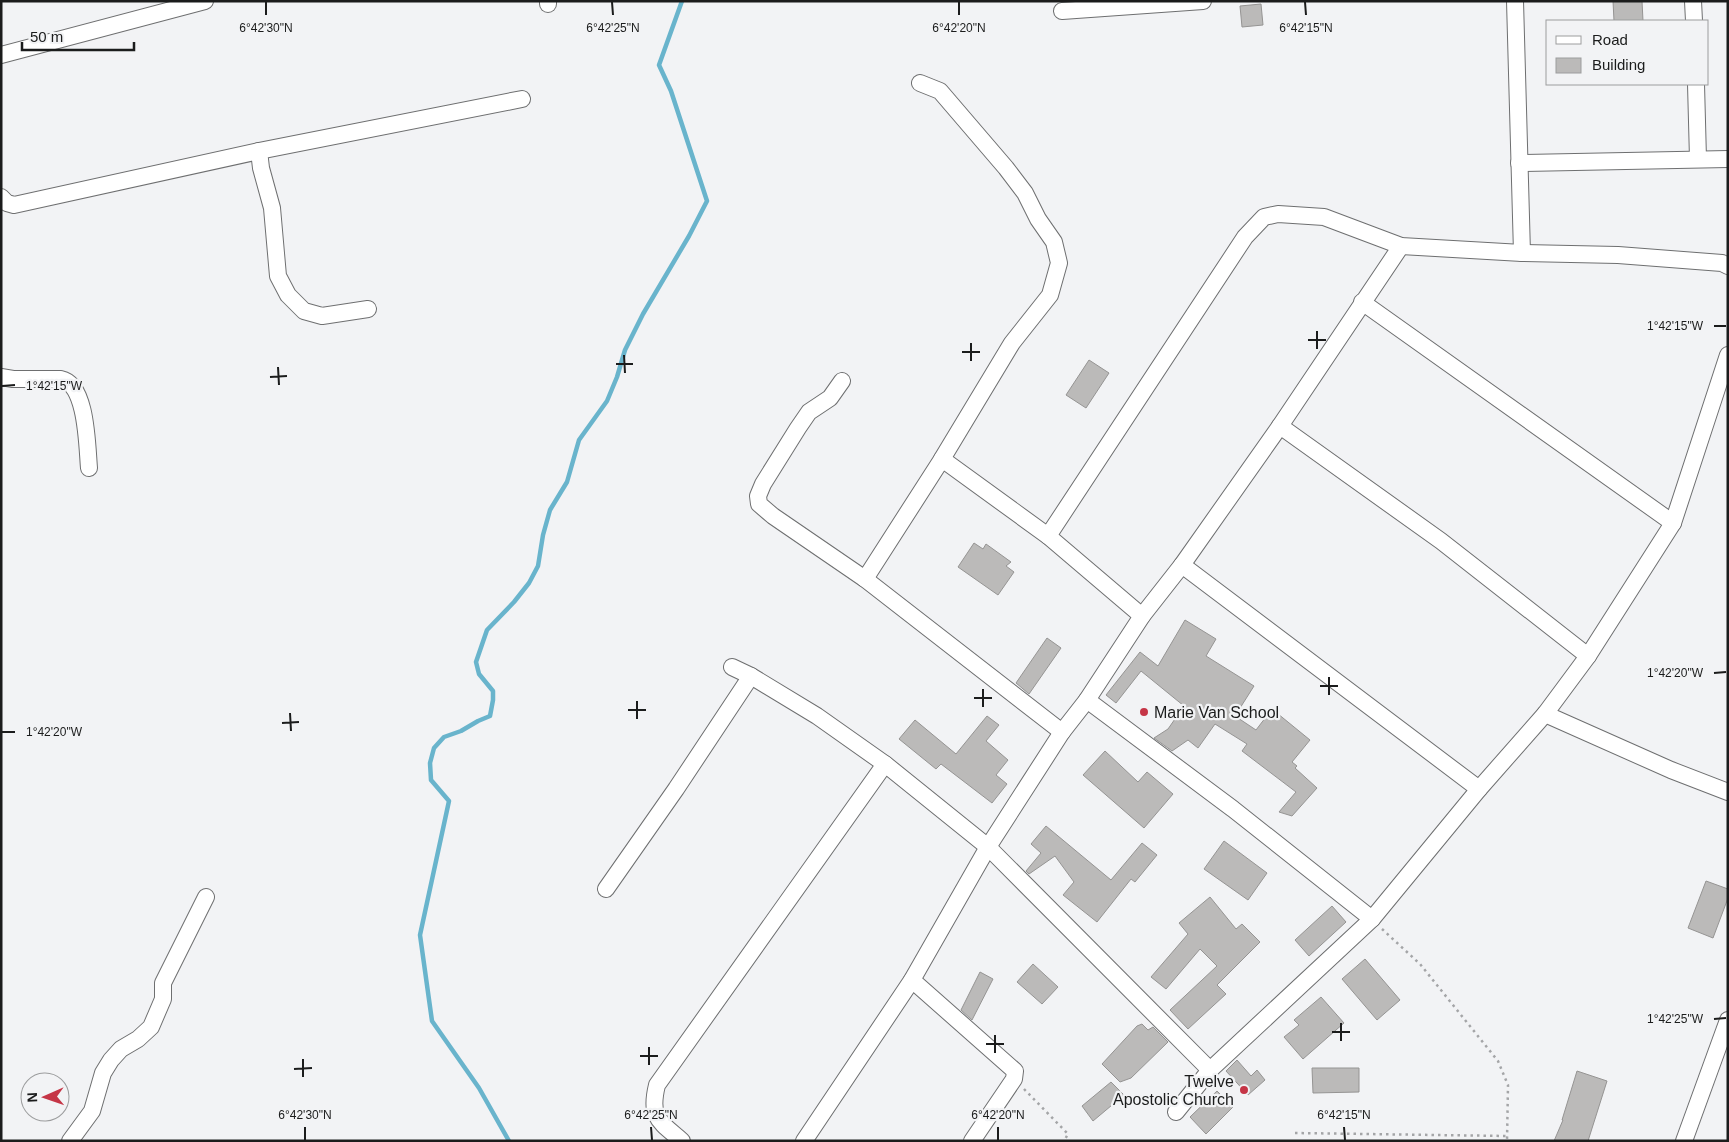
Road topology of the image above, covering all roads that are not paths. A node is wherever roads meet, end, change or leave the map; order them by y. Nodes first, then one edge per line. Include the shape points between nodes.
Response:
1 (206, 1) edge
2 (1203, 1) edge
3 (1515, 1) edge
4 (1693, 1) edge
5 (1169, 2) edge
6 (1062, 11) dead end
7 (1694, 20) edge
8 (1, 55) edge
9 (920, 83) dead end
10 (1696, 85) edge
11 (522, 99) dead end
12 (259, 151) junction
13 (1728, 158) edge
14 (1698, 159) junction
15 (1519, 163) junction
16 (1, 198) edge
17 (1401, 246) junction
18 (1522, 253) junction
19 (1728, 266) edge
20 (1362, 302) junction
21 (368, 309) dead end
22 (1728, 355) edge
23 (1, 377) edge
24 (842, 381) dead end
25 (1280, 426) junction
26 (942, 459) junction
27 (89, 468) dead end
28 (1674, 523) junction
29 (1048, 536) junction
30 (1182, 565) junction
31 (865, 579) junction
32 (1142, 616) junction
33 (1588, 656) junction
34 (732, 666) dead end
35 (751, 676) junction
36 (1087, 700) junction
37 (1545, 714) junction
38 (1062, 732) junction
39 (885, 764) junction
40 (1479, 789) junction
41 (1728, 792) edge
42 (988, 847) junction
43 (606, 889) dead end
44 (206, 897) dead end
45 (1372, 919) junction
46 (912, 980) junction
47 (1728, 1020) edge
48 (1210, 1070) junction
49 (1176, 1112) dead end
50 (70, 1141) edge
51 (682, 1141) edge
52 (804, 1141) edge
53 (972, 1141) edge
54 (1684, 1141) edge

1 - 8 street
2 - 5 street
3 - 15 street
4 - 7 street
5 - 6 street
9 - 26 street via 940,91 1006,168 1054,242 1059,263 1050,295 1012,343
10 - 14 street
11 - 12 street
12 - 16 street via 14,206
12 - 21 street via 272,208 278,276 288,295 304,311 322,316
13 - 14 street
14 - 15 street
15 - 18 street
17 - 18 street
17 - 20 street
17 - 29 street via 1324,217 1278,214 1264,218 1245,237
18 - 19 street via 1618,255 1722,262
20 - 25 street
20 - 28 street
22 - 28 street
23 - 27 street via 60,379 73,386 82,409
24 - 31 street via 830,398 809,412 762,484 758,496 759,504 773,516
25 - 30 street
25 - 33 street via 1441,541
26 - 29 street
26 - 31 street
28 - 33 street
29 - 32 street
30 - 32 street
30 - 40 street
31 - 38 street
32 - 36 street
33 - 37 street
34 - 35 street
35 - 39 street via 817,716
35 - 43 street
36 - 38 street
36 - 45 street via 1233,809
37 - 40 street
37 - 41 street
38 - 42 street
39 - 42 street
39 - 51 street via 657,1085 654,1110 659,1121
40 - 45 street
42 - 46 street
42 - 48 street
44 - 50 street via 164,983 163,999 151,1027 111,1060 103,1073 92,1111
45 - 48 street
46 - 52 street
46 - 53 street via 1015,1071 1014,1079
47 - 54 street
48 - 49 street

